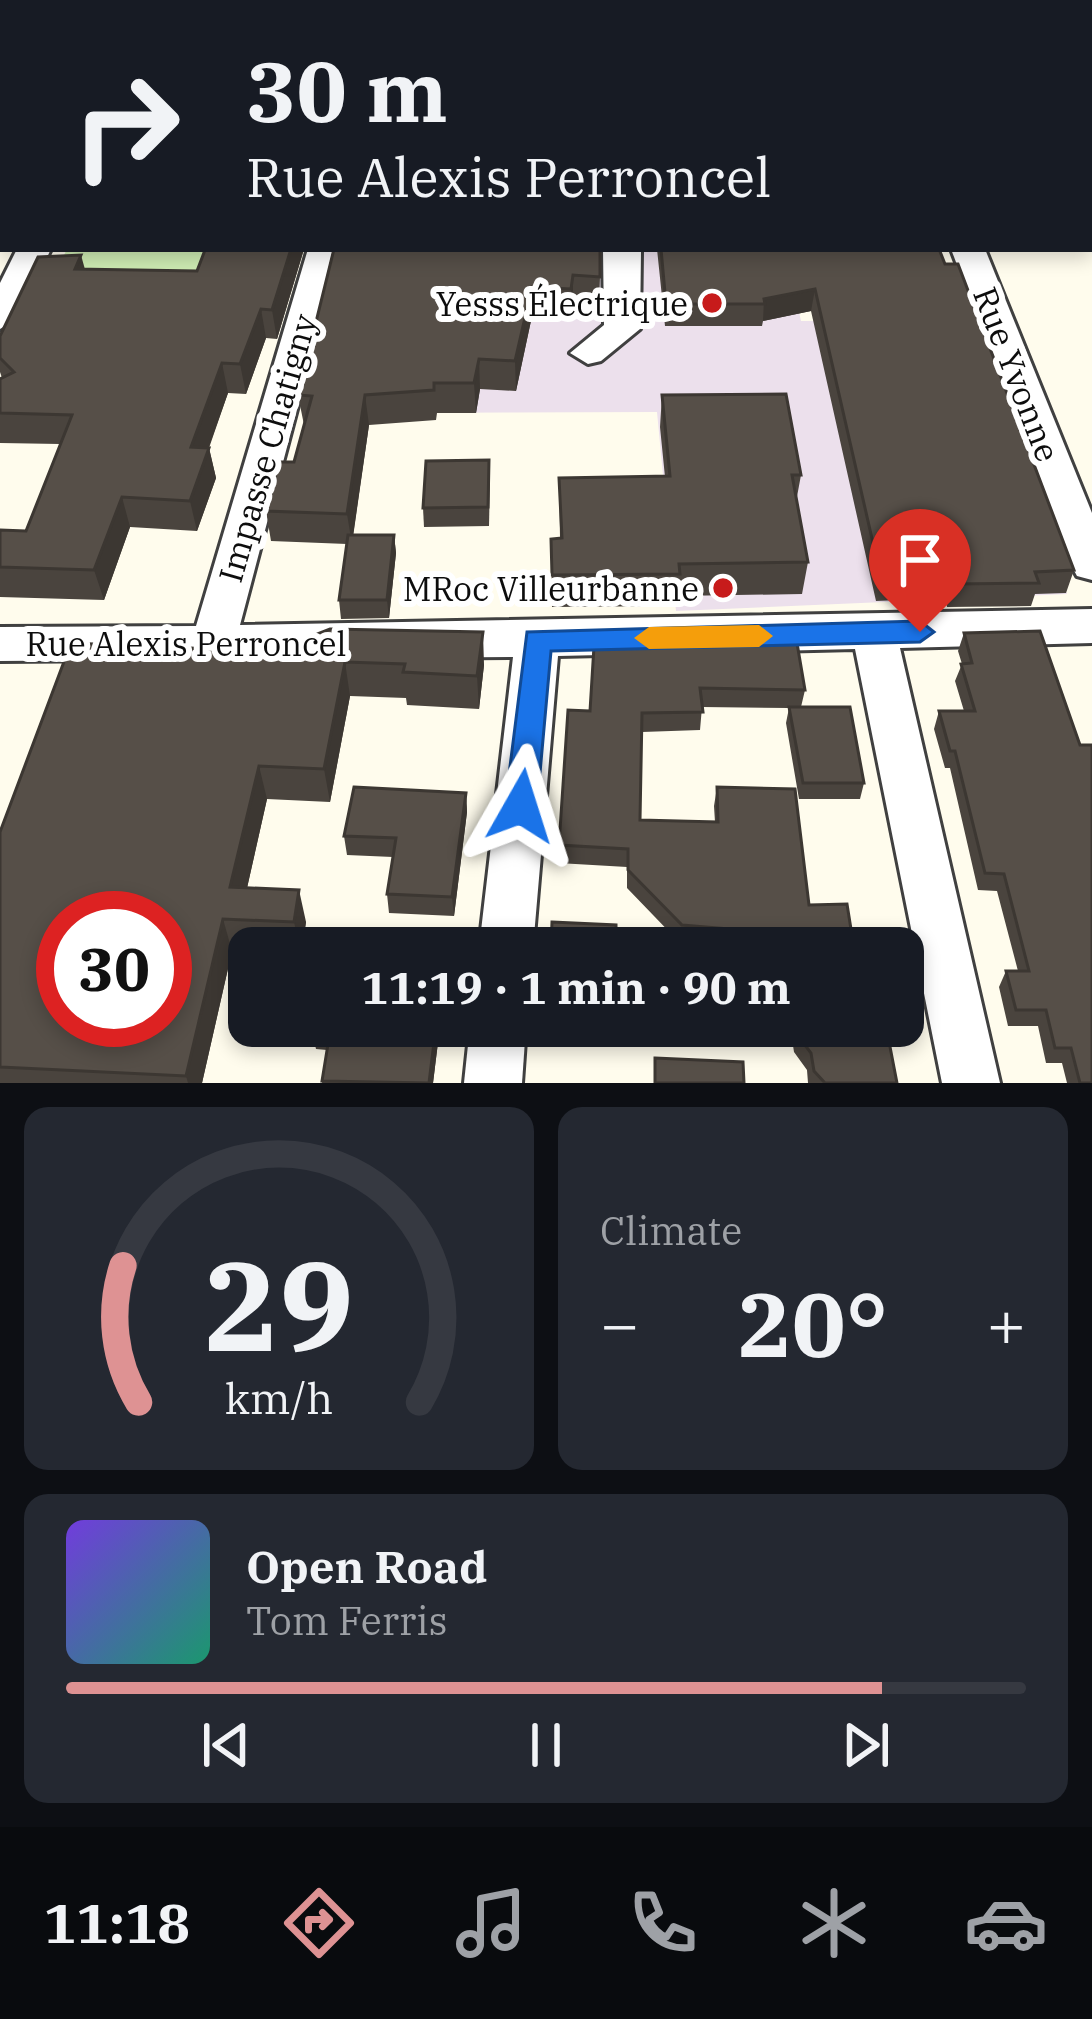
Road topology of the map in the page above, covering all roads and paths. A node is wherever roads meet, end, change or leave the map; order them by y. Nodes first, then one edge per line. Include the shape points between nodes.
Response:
1 (33, 252) edge
2 (624, 252) edge
3 (969, 252) edge
4 (321, 254) dead end
5 (0, 318) edge
6 (588, 353) dead end
7 (1092, 565) edge
8 (1092, 626) edge
9 (874, 633) junction
10 (537, 640) junction
11 (212, 643) junction
12 (0, 644) edge
13 (508, 927) edge
14 (496, 1047) edge
15 (493, 1083) edge
16 (971, 1083) edge

1 - 5 street
2 - 6 street via 622,329
3 - 7 street, Rue Yvonne
4 - 11 street, Impasse Chatigny
8 - 9 street, Rue Alexis Perroncel
9 - 10 street, Rue Alexis Perroncel
9 - 16 street
10 - 11 street, Rue Alexis Perroncel
10 - 13 street
11 - 12 street, Rue Alexis Perroncel
14 - 15 street

